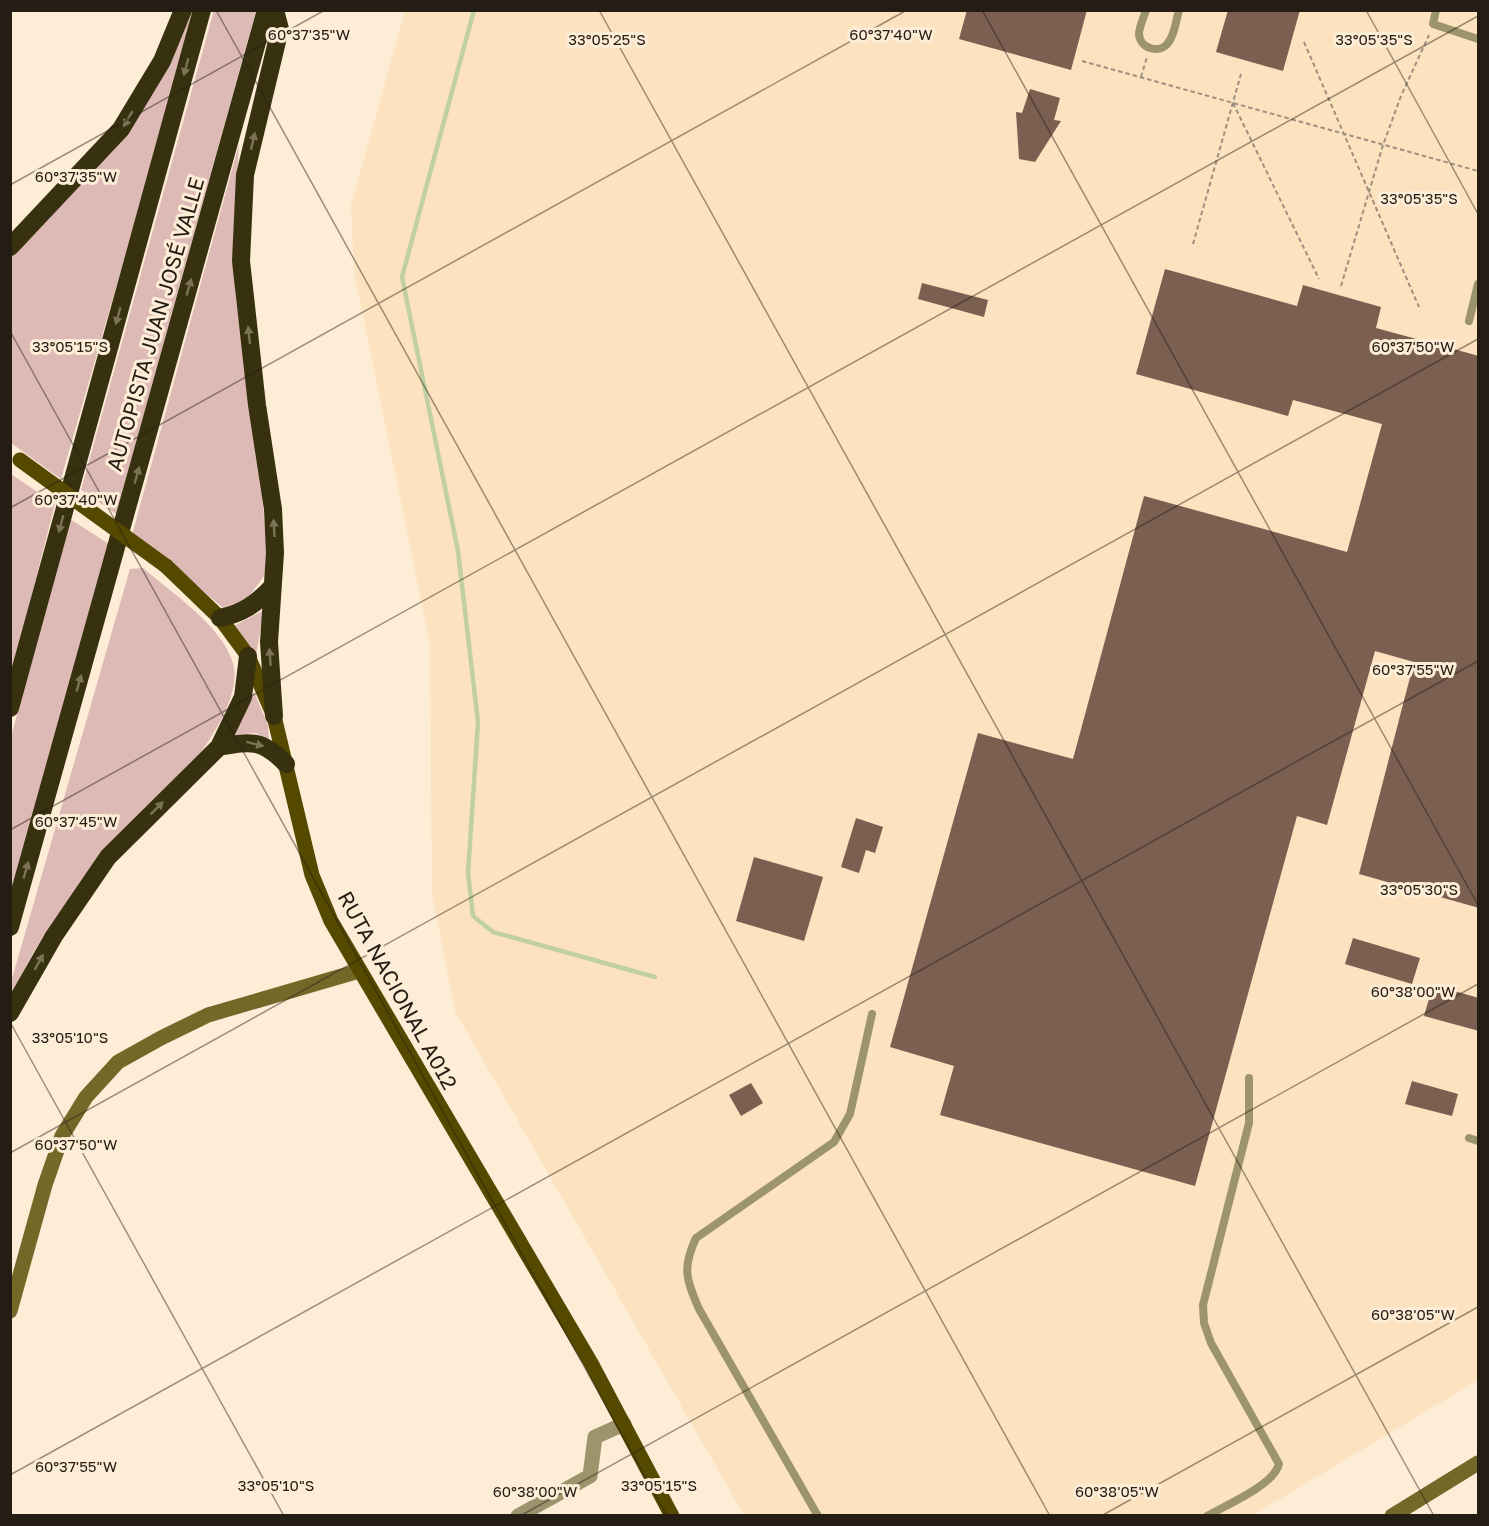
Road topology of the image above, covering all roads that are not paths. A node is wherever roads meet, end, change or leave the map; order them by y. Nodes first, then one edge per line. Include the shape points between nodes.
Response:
1 (183, 10) edge
2 (202, 10) edge
3 (266, 10) edge
4 (275, 10) edge
5 (1146, 10) edge
6 (1179, 10) edge
7 (1436, 10) edge
8 (1479, 39) edge
9 (10, 247) edge
10 (1479, 284) edge
11 (1469, 321) dead end
12 (15, 457) edge
13 (272, 586) junction
14 (220, 618) junction
15 (248, 656) junction
16 (10, 708) edge
17 (274, 716) junction
18 (219, 747) junction
19 (286, 764) junction
20 (10, 927) edge
21 (359, 970) junction
22 (10, 1013) edge
23 (872, 1014) dead end
24 (1249, 1078) dead end
25 (1469, 1138) dead end
26 (1479, 1141) edge
27 (10, 1311) edge
28 (624, 1424) junction
29 (1479, 1463) edge
30 (650, 1471) junction
31 (518, 1515) edge
32 (672, 1515) edge
33 (678, 1515) edge
34 (818, 1515) edge
35 (1207, 1515) edge
36 (1392, 1515) edge

1 -> 9 highway via 162,61 121,129
2 -> 16 highway, AUTOPISTA JUAN JOSÉ VALLE
20 -> 3 highway, AUTOPISTA JUAN JOSÉ VALLE
13 -> 4 highway via 273,509 241,261 245,175 280,29
5 - 6 lane via 1139,34 1150,49 1167,45
7 - 8 lane via 1434,24
10 - 11 lane
12 - 14 main road, RUTA NACIONAL A012, bridge via 166,566
13 - 14 highway via 256,604 237,615
17 -> 13 highway via 269,642
14 - 15 main road, RUTA NACIONAL A012
15 - 17 main road, RUTA NACIONAL A012
15 - 18 highway via 243,697
17 - 19 main road, RUTA NACIONAL A012
18 -> 19 highway via 251,741 273,750
22 -> 18 highway via 54,936 108,857
19 - 21 main road, RUTA NACIONAL A012 via 312,875 331,921
21 - 27 main road via 208,1015 118,1062 86,1097 62,1136
21 - 28 main road, RUTA NACIONAL A012
23 - 34 lane via 850,1114 834,1142 696,1238 686,1259 687,1281 699,1309
24 - 35 lane via 1249,1123 1203,1305 1204,1323 1211,1343 1279,1464 1277,1472 1267,1480
25 - 26 lane
28 - 30 main road, RUTA NACIONAL A012
28 - 31 street via 595,1437 591,1476
29 - 36 main road
30 - 32 main road, RUTA NACIONAL A012
30 - 33 main road, RUTA NACIONAL A012

